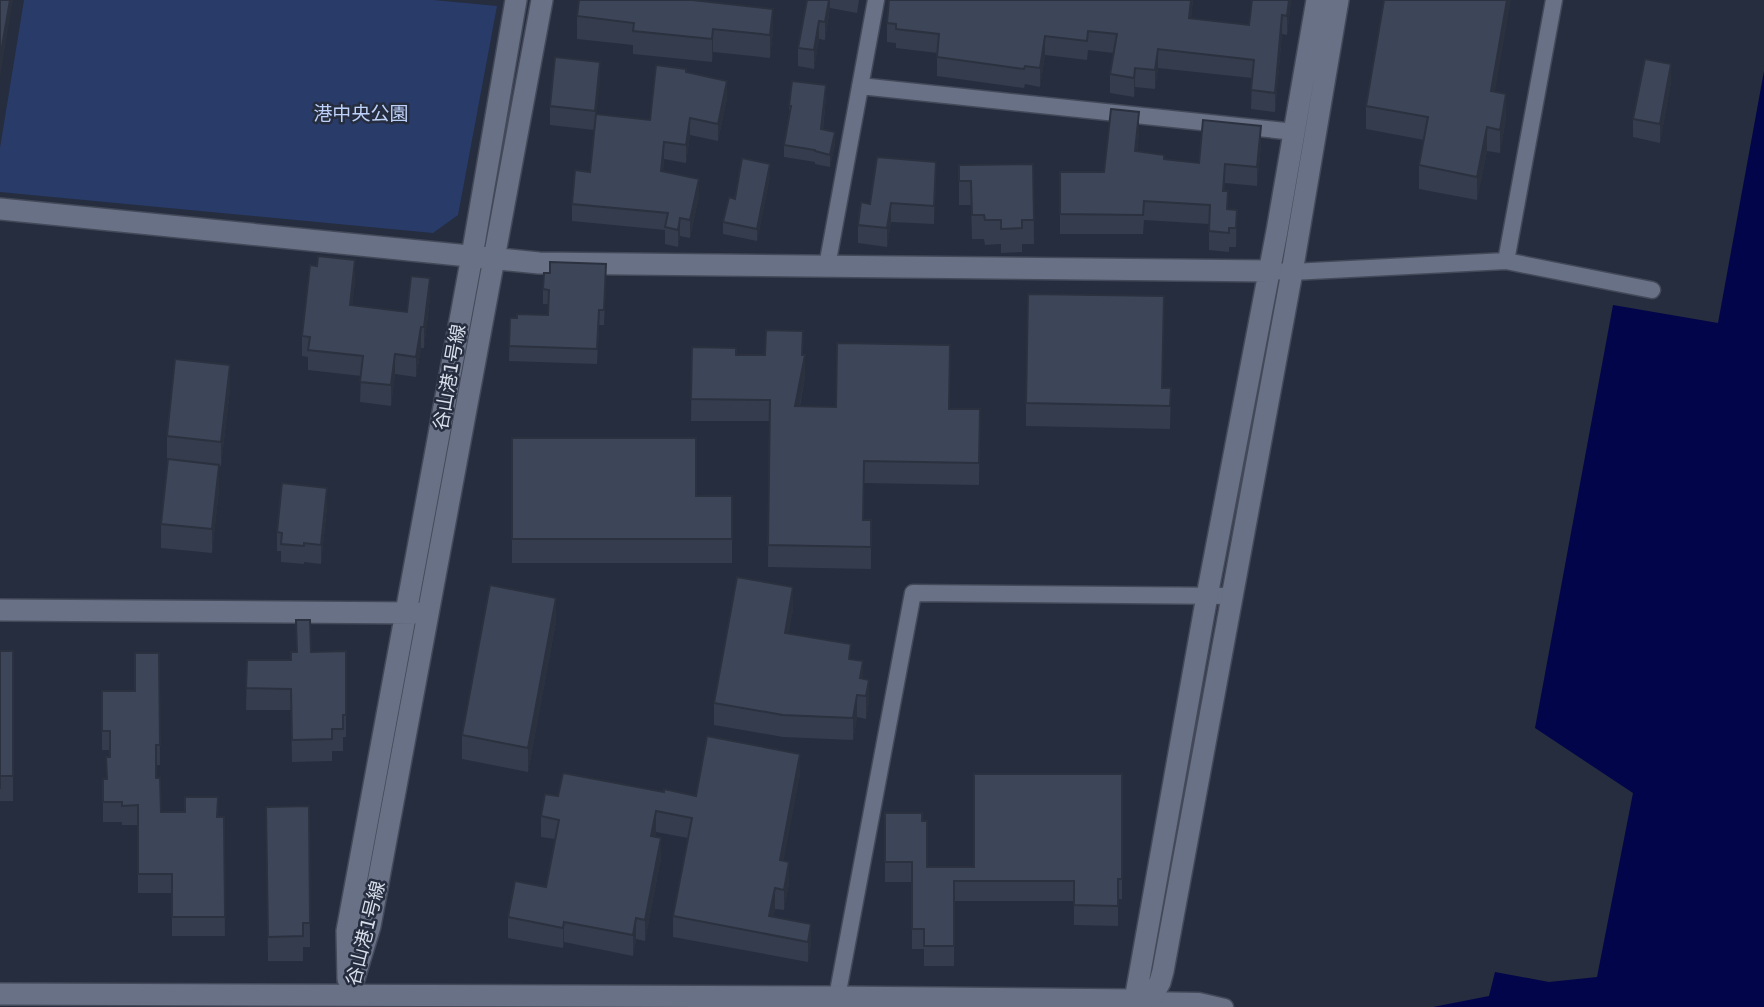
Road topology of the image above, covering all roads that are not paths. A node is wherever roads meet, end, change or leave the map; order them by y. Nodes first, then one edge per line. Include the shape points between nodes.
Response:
1 (516, 0) edge
2 (542, 0) edge
3 (876, 0) edge
4 (1317, 0) edge
5 (1338, 0) edge
6 (1554, 0) edge
7 (860, 86) junction
8 (1295, 132) junction
9 (0, 209) edge
10 (472, 256) junction
11 (493, 258) junction
12 (1506, 261) junction
13 (827, 266) junction
14 (1269, 271) junction
15 (1292, 272) junction
16 (1651, 290) dead end
17 (1208, 596) junction
18 (1231, 596) junction
19 (0, 610) edge
20 (406, 613) junction
21 (427, 613) junction
22 (0, 994) edge
23 (837, 997) junction
24 (1135, 1000) junction
25 (349, 1001) edge
26 (1225, 1007) edge

1 - 10 street, 谷山港1号線
2 - 11 street, 谷山港1号線
3 - 7 street
4 - 8 street
5 - 15 street
6 - 12 street
7 - 8 street
7 - 13 street
8 - 14 street
9 - 10 street
10 - 11 street
10 - 20 street, 谷山港1号線
11 - 13 street via 539,263
11 - 21 street, 谷山港1号線
12 - 15 street
12 - 16 street
13 - 14 street
14 - 15 street
14 - 17 street
15 - 18 street
17 - 18 street
17 - 23 street via 913,593
17 - 24 street
18 - 24 street via 1163,971 1153,995
19 - 20 street
20 - 21 street
20 - 25 street, 谷山港1号線 via 347,931
21 - 25 street, 谷山港1号線 via 368,935
22 - 25 street
23 - 24 street
23 - 25 street
24 - 26 street

